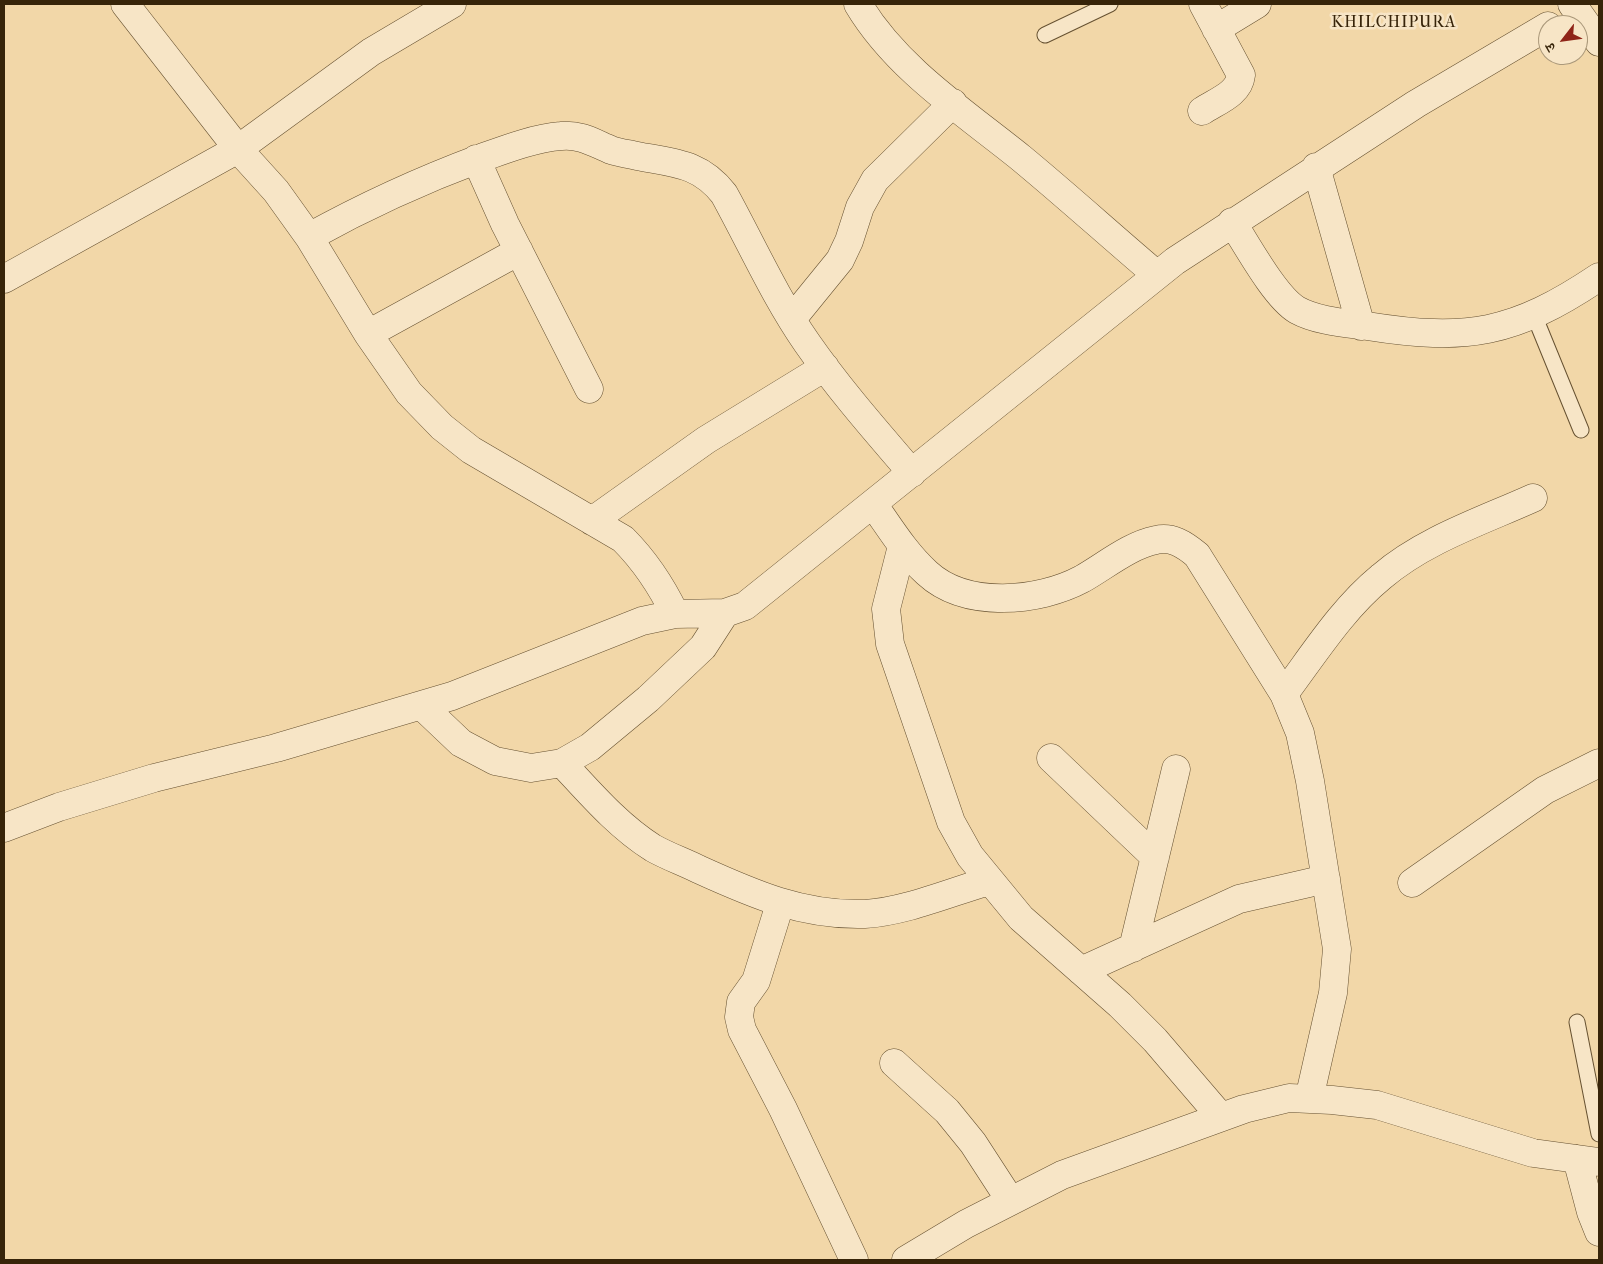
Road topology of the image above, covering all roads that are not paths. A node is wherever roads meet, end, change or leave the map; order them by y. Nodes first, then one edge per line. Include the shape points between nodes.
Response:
1 (125, 4) edge
2 (452, 4) edge
3 (858, 4) edge
4 (1110, 4) edge
5 (1203, 4) edge
6 (1257, 4) edge
7 (1578, 6) edge
8 (1565, 15) edge
9 (1216, 29) junction
10 (1538, 32) edge
11 (1045, 35) dead end
12 (1599, 42) edge
13 (953, 103) junction
14 (1202, 111) dead end
15 (238, 149) junction
16 (476, 159) junction
17 (1316, 168) junction
18 (1232, 222) junction
19 (309, 236) junction
20 (518, 251) junction
21 (1156, 275) junction
22 (1599, 277) edge
23 (4, 279) edge
24 (1534, 315) junction
25 (792, 319) junction
26 (1360, 326) junction
27 (368, 334) junction
28 (825, 367) junction
29 (589, 389) dead end
30 (1581, 430) dead end
31 (912, 473) junction
32 (1533, 498) dead end
33 (873, 504) junction
34 (592, 521) junction
35 (902, 546) junction
36 (725, 613) junction
37 (675, 614) junction
38 (1284, 694) junction
39 (422, 706) junction
40 (1051, 758) dead end
41 (562, 763) junction
42 (1599, 764) edge
43 (1176, 769) dead end
44 (4, 828) edge
45 (1155, 857) junction
46 (1326, 879) junction
47 (989, 881) junction
48 (1412, 883) dead end
49 (780, 904) junction
50 (1133, 948) junction
51 (1081, 971) junction
52 (1577, 1022) dead end
53 (894, 1064) dead end
54 (1309, 1099) junction
55 (1221, 1117) junction
56 (1599, 1134) edge
57 (1588, 1160) edge
58 (1010, 1200) junction
59 (1599, 1232) edge
60 (854, 1260) edge
61 (906, 1260) edge

1 - 15 street
2 - 15 street via 371,52
3 - 13 street via 899,56
4 - 11 lane
5 - 9 street
6 - 9 street
7 - 8 street
7 - 12 street
9 - 14 street via 1241,75 1240,84
10 - 17 street via 1416,104
13 - 21 street
13 - 25 street via 875,180 860,207 840,260
15 - 19 street via 276,191
15 - 23 street
16 - 19 street via 364,207
16 - 20 street
16 - 25 street via 561,136 581,137 612,151 700,171 724,194
17 - 18 street
17 - 26 street
18 - 21 street
18 - 26 street via 1277,290 1297,310
19 - 27 street
20 - 27 street
20 - 29 street
21 - 31 street
22 - 24 street
24 - 26 street via 1485,330 1453,335 1414,334
24 - 30 lane
25 - 28 street
27 - 34 street via 409,393 442,427 470,450
28 - 31 street
28 - 34 street via 706,440
31 - 33 street
32 - 38 street via 1427,546 1382,576 1333,629
33 - 35 street
33 - 36 street via 745,606
34 - 37 street via 623,539 642,558
35 - 38 street via 928,574 957,591 994,598 1060,589 1157,539 1180,542 1197,555
35 - 47 street via 886,609 890,644 951,822
36 - 37 street
36 - 41 street via 703,647 648,699 590,747
37 - 39 street via 612,631
38 - 46 street via 1300,733
39 - 41 street via 462,743 495,762 531,768
39 - 44 street via 276,748 154,778 59,807
40 - 45 street
41 - 49 street via 614,817 654,848
42 - 48 street via 1544,790
43 - 45 street
45 - 50 street
46 - 50 street via 1239,899
46 - 54 street via 1337,949 1327,1028
47 - 49 street via 866,914
47 - 51 street via 1021,918
49 - 60 street via 756,981 741,1002 739,1017 742,1030
50 - 51 street
51 - 55 street via 1155,1040
52 - 56 lane
53 - 58 street via 946,1111 973,1143
54 - 55 street via 1289,1098
54 - 57 street via 1377,1105 1533,1153
55 - 58 street via 1062,1175
57 - 59 street via 1591,1212
58 - 61 street

